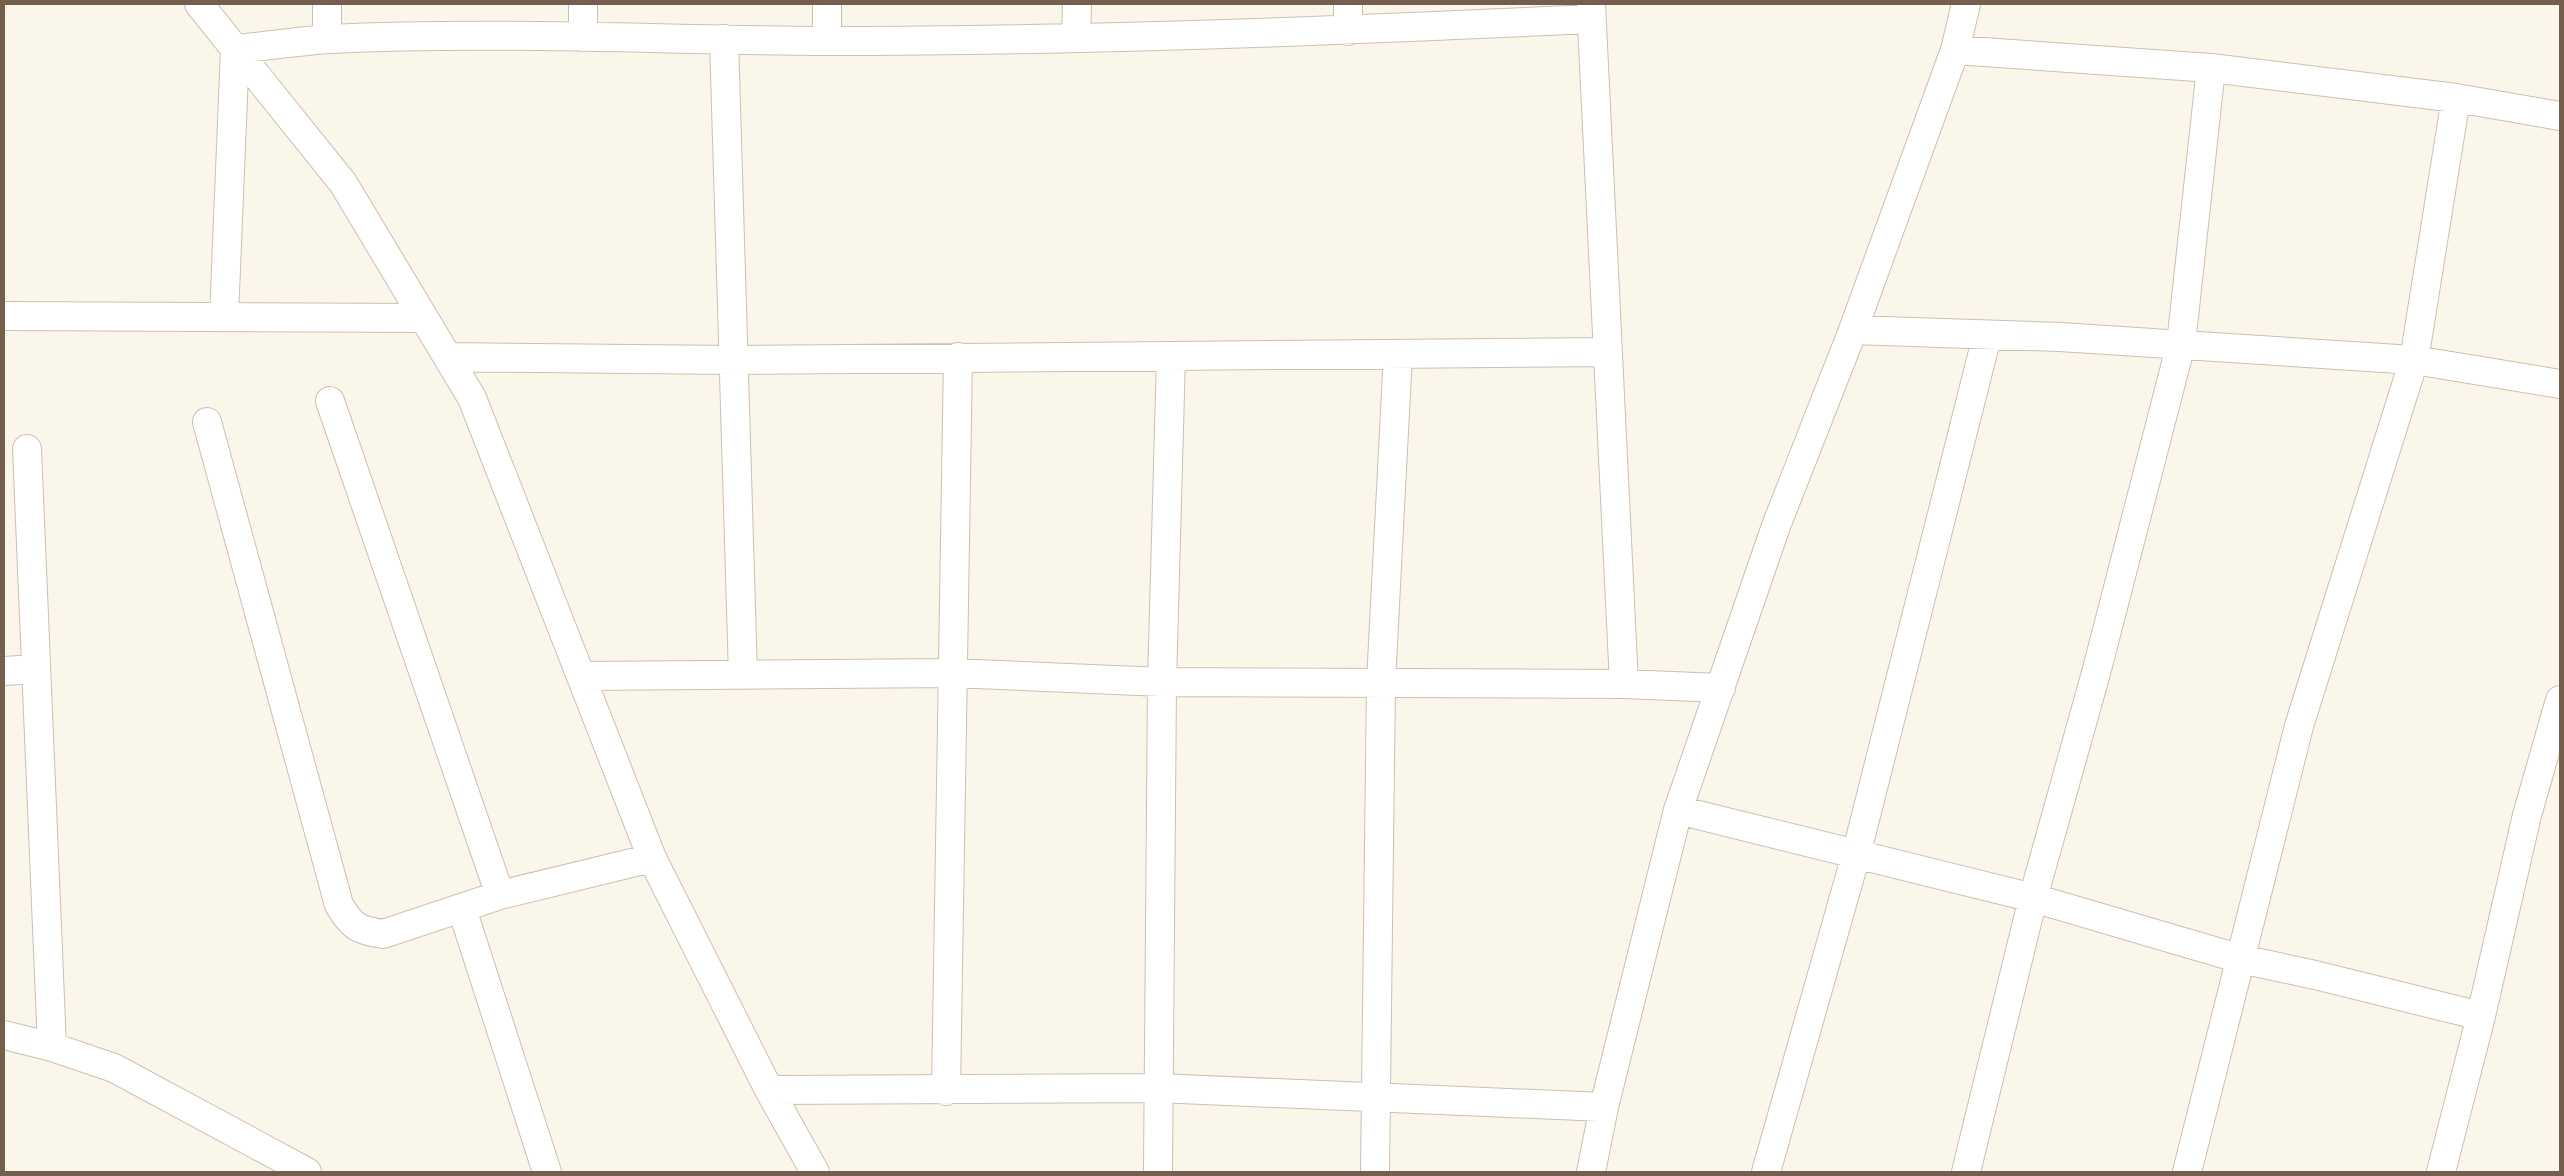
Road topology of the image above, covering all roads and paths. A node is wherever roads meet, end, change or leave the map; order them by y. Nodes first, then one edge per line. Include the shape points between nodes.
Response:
1 (199, 4) edge
2 (326, 4) edge
3 (583, 4) edge
4 (828, 4) edge
5 (1077, 4) edge
6 (1348, 4) edge
7 (1966, 4) edge
8 (1591, 11) edge
9 (1348, 31) junction
10 (583, 37) junction
11 (1076, 38) junction
12 (327, 39) junction
13 (724, 39) junction
14 (827, 40) junction
15 (235, 49) junction
16 (1956, 50) junction
17 (2211, 68) junction
18 (2456, 98) junction
19 (2560, 116) edge
20 (4, 316) edge
21 (224, 317) junction
22 (424, 318) junction
23 (1853, 330) junction
24 (1987, 336) junction
25 (2181, 344) junction
26 (1607, 352) junction
27 (1398, 354) junction
28 (1171, 356) junction
29 (448, 357) junction
30 (958, 358) junction
31 (734, 360) junction
32 (2414, 360) junction
33 (2560, 384) edge
34 (330, 401) dead end
35 (207, 422) dead end
36 (27, 449) dead end
37 (36, 669) junction
38 (4, 671) edge
39 (953, 673) junction
40 (743, 675) junction
41 (582, 676) junction
42 (1162, 682) junction
43 (1381, 682) junction
44 (1624, 684) junction
45 (1721, 688) junction
46 (2560, 700) edge
47 (1678, 810) junction
48 (1856, 855) junction
49 (652, 858) junction
50 (500, 895) junction
51 (2033, 898) junction
52 (462, 909) junction
53 (2241, 959) junction
54 (2481, 1016) junction
55 (4, 1034) edge
56 (52, 1047) junction
57 (1157, 1088) junction
58 (769, 1090) junction
59 (946, 1091) junction
60 (1376, 1097) junction
61 (1604, 1106) junction
62 (307, 1172) edge
63 (547, 1172) edge
64 (815, 1172) edge
65 (1158, 1172) edge
66 (1375, 1172) edge
67 (1591, 1172) edge
68 (1766, 1172) edge
69 (1966, 1172) edge
70 (2187, 1172) edge
71 (2441, 1172) edge

1 - 15 street
2 - 12 street
3 - 10 street
4 - 14 street
5 - 11 street
6 - 9 street
7 - 16 street
8 - 9 street
8 - 26 street
9 - 11 street
10 - 12 street via 463,35
10 - 13 street
11 - 14 street
12 - 15 street
13 - 14 street
13 - 31 street
15 - 21 street
15 - 22 street via 343,183
16 - 17 street
16 - 23 street
17 - 18 street
17 - 25 street
18 - 19 street
18 - 32 street
20 - 21 street
21 - 22 street
22 - 29 street
23 - 24 street
23 - 45 street via 1776,526
24 - 25 street
24 - 48 street
25 - 32 street
25 - 51 street via 2096,673
26 - 27 street
26 - 44 street
27 - 28 street
27 - 43 street
28 - 30 street
28 - 42 street
29 - 31 street
29 - 41 street via 472,398
30 - 31 street
30 - 39 street
31 - 40 street
32 - 33 street
32 - 53 street via 2299,726
34 - 50 street
35 - 52 street via 339,905 349,922 363,931 383,934
36 - 37 street
37 - 38 street
37 - 56 street
39 - 40 street
39 - 42 street
39 - 59 street
40 - 41 street
41 - 49 street
42 - 43 street
42 - 57 street
43 - 44 street
43 - 60 street
44 - 45 street
45 - 47 street
46 - 54 street via 2527,815
47 - 48 street
47 - 61 street
48 - 51 street
48 - 68 street
49 - 50 street
49 - 58 street
50 - 52 street
51 - 53 street
51 - 69 street
52 - 63 street
53 - 54 street
53 - 70 street
54 - 71 street
55 - 56 street
56 - 62 street via 114,1068
57 - 59 street
57 - 60 street
57 - 65 street
58 - 59 street
58 - 64 street
60 - 61 street
60 - 66 street
61 - 67 street

